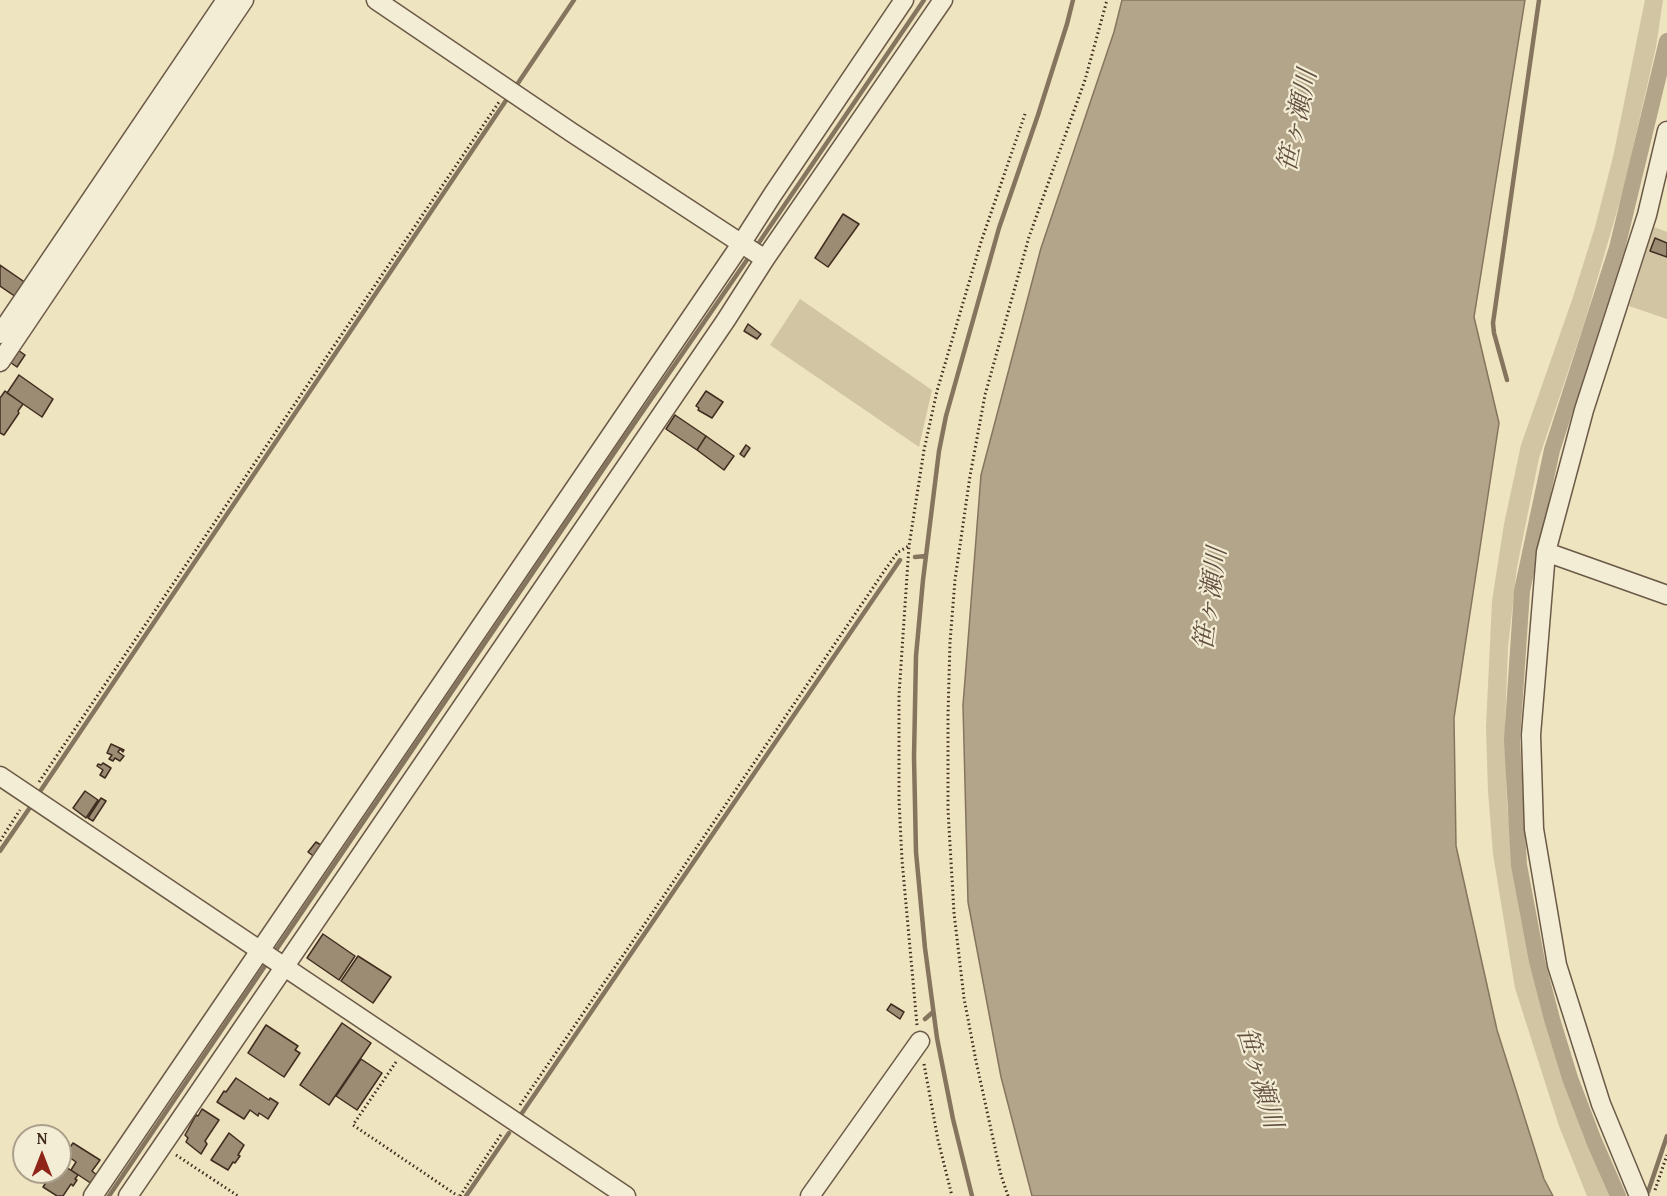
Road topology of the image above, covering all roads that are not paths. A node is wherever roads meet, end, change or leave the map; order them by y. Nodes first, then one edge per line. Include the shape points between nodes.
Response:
1 (226, 0) edge
2 (244, 0) edge
3 (376, 0) edge
4 (904, 0) edge
5 (943, 0) edge
6 (1667, 131) edge
7 (753, 252) junction
8 (0, 334) edge
9 (0, 362) edge
10 (1546, 552) junction
11 (1667, 595) edge
12 (0, 776) edge
13 (271, 958) junction
14 (920, 1041) road end
15 (113, 1191) edge
16 (626, 1196) edge
17 (810, 1196) edge
18 (1639, 1196) edge

1 - 8 street
2 - 9 street
3 - 7 street
4 - 7 street via 773,194
5 - 7 street
6 - 10 street via 1647,215 1584,410
7 - 13 street
7 - 13 street via 726,320
10 - 11 street
10 - 18 street via 1531,735 1534,830 1557,965 1601,1104
12 - 13 street
13 - 15 street
13 - 15 street via 162,1146
13 - 16 street
14 - 17 street

